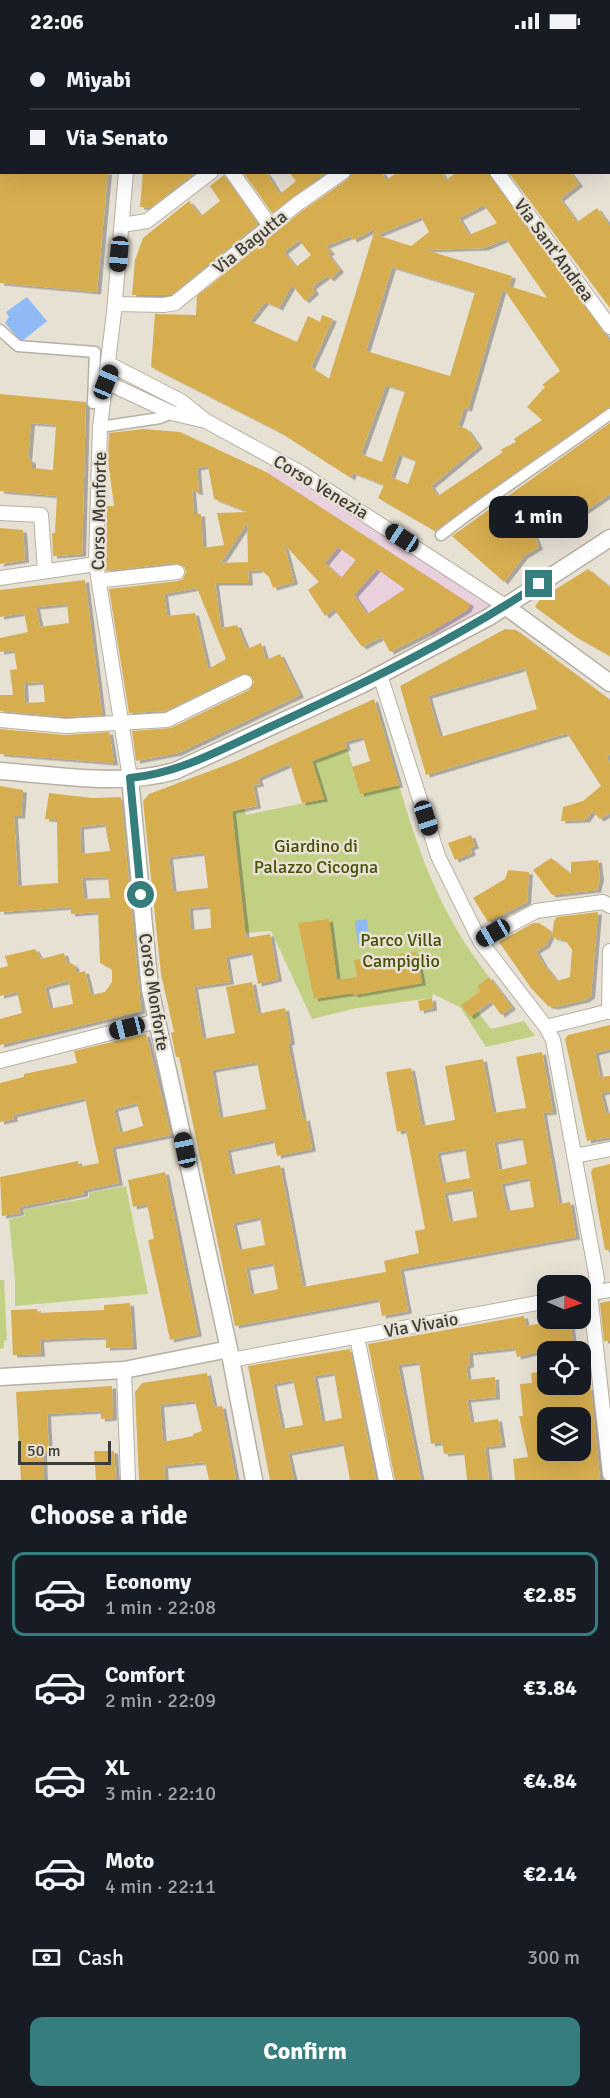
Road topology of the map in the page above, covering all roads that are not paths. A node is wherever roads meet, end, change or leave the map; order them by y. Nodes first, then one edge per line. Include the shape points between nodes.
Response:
1 (126, 174) edge
2 (208, 174) edge
3 (233, 174) edge
4 (340, 174) edge
5 (498, 174) edge
6 (122, 225) junction
7 (271, 227) junction
8 (115, 304) junction
9 (610, 327) edge
10 (0, 330) edge
11 (113, 366) junction
12 (106, 382) junction
13 (93, 403) dead end
14 (172, 413) junction
15 (610, 414) edge
16 (206, 421) junction
17 (100, 427) junction
18 (0, 513) edge
19 (441, 535) dead end
20 (610, 538) edge
21 (96, 564) junction
22 (45, 572) junction
23 (177, 572) dead end
24 (0, 578) edge
25 (104, 580) dead end
26 (505, 606) junction
27 (380, 675) junction
28 (245, 682) dead end
29 (610, 683) edge
30 (0, 720) edge
31 (121, 724) junction
32 (0, 771) edge
33 (130, 778) junction
34 (610, 906) edge
35 (480, 941) junction
36 (610, 951) edge
37 (610, 1012) edge
38 (157, 1021) junction
39 (546, 1027) junction
40 (0, 1060) edge
41 (610, 1149) edge
42 (574, 1156) junction
43 (591, 1286) edge
44 (610, 1290) edge
45 (591, 1293) edge
46 (537, 1304) edge
47 (590, 1329) edge
48 (357, 1336) junction
49 (230, 1354) junction
50 (124, 1371) junction
51 (0, 1377) edge
52 (610, 1474) edge
53 (128, 1480) edge
54 (254, 1480) edge
55 (386, 1480) edge

1 - 6 street
2 - 6 street via 147,221
3 - 7 street
4 - 7 street, Via Bagutta
5 - 9 street, Via Sant'Andrea
6 - 8 street
7 - 8 street, Via Bagutta via 170,305
8 - 11 street
8 - 12 street, Corso Monforte
10 - 13 street via 18,346 95,352
11 - 12 street
11 - 16 street, Corso Venezia via 181,401
12 - 14 street, Corso Venezia
12 - 17 street, Corso Monforte
14 - 16 street, Corso Venezia
14 - 17 street
15 - 19 street
16 - 26 street, Corso Venezia via 301,473
17 - 21 street, Corso Monforte
18 - 22 street via 41,515
20 - 26 street
21 - 22 street
21 - 31 street, Corso Monforte
22 - 24 street
23 - 25 street
26 - 27 street
26 - 29 street, Corso Venezia
27 - 33 street via 175,771
27 - 35 street via 438,856
28 - 31 street via 167,720
30 - 31 street via 66,726
31 - 33 street, Corso Monforte
32 - 33 street
33 - 38 street, Corso Monforte
34 - 35 street via 603,902 536,911
35 - 39 street
36 - 37 street
37 - 39 street
38 - 40 street
38 - 49 street, Corso Monforte
39 - 42 street via 553,1040
41 - 42 street
42 - 43 street via 597,1279
44 - 45 street
46 - 48 street, Via Vivaio
47 - 52 street
48 - 49 street, Via Vivaio via 294,1348
48 - 55 street
49 - 50 street
49 - 54 street, Corso Monforte
50 - 51 street
50 - 53 street

